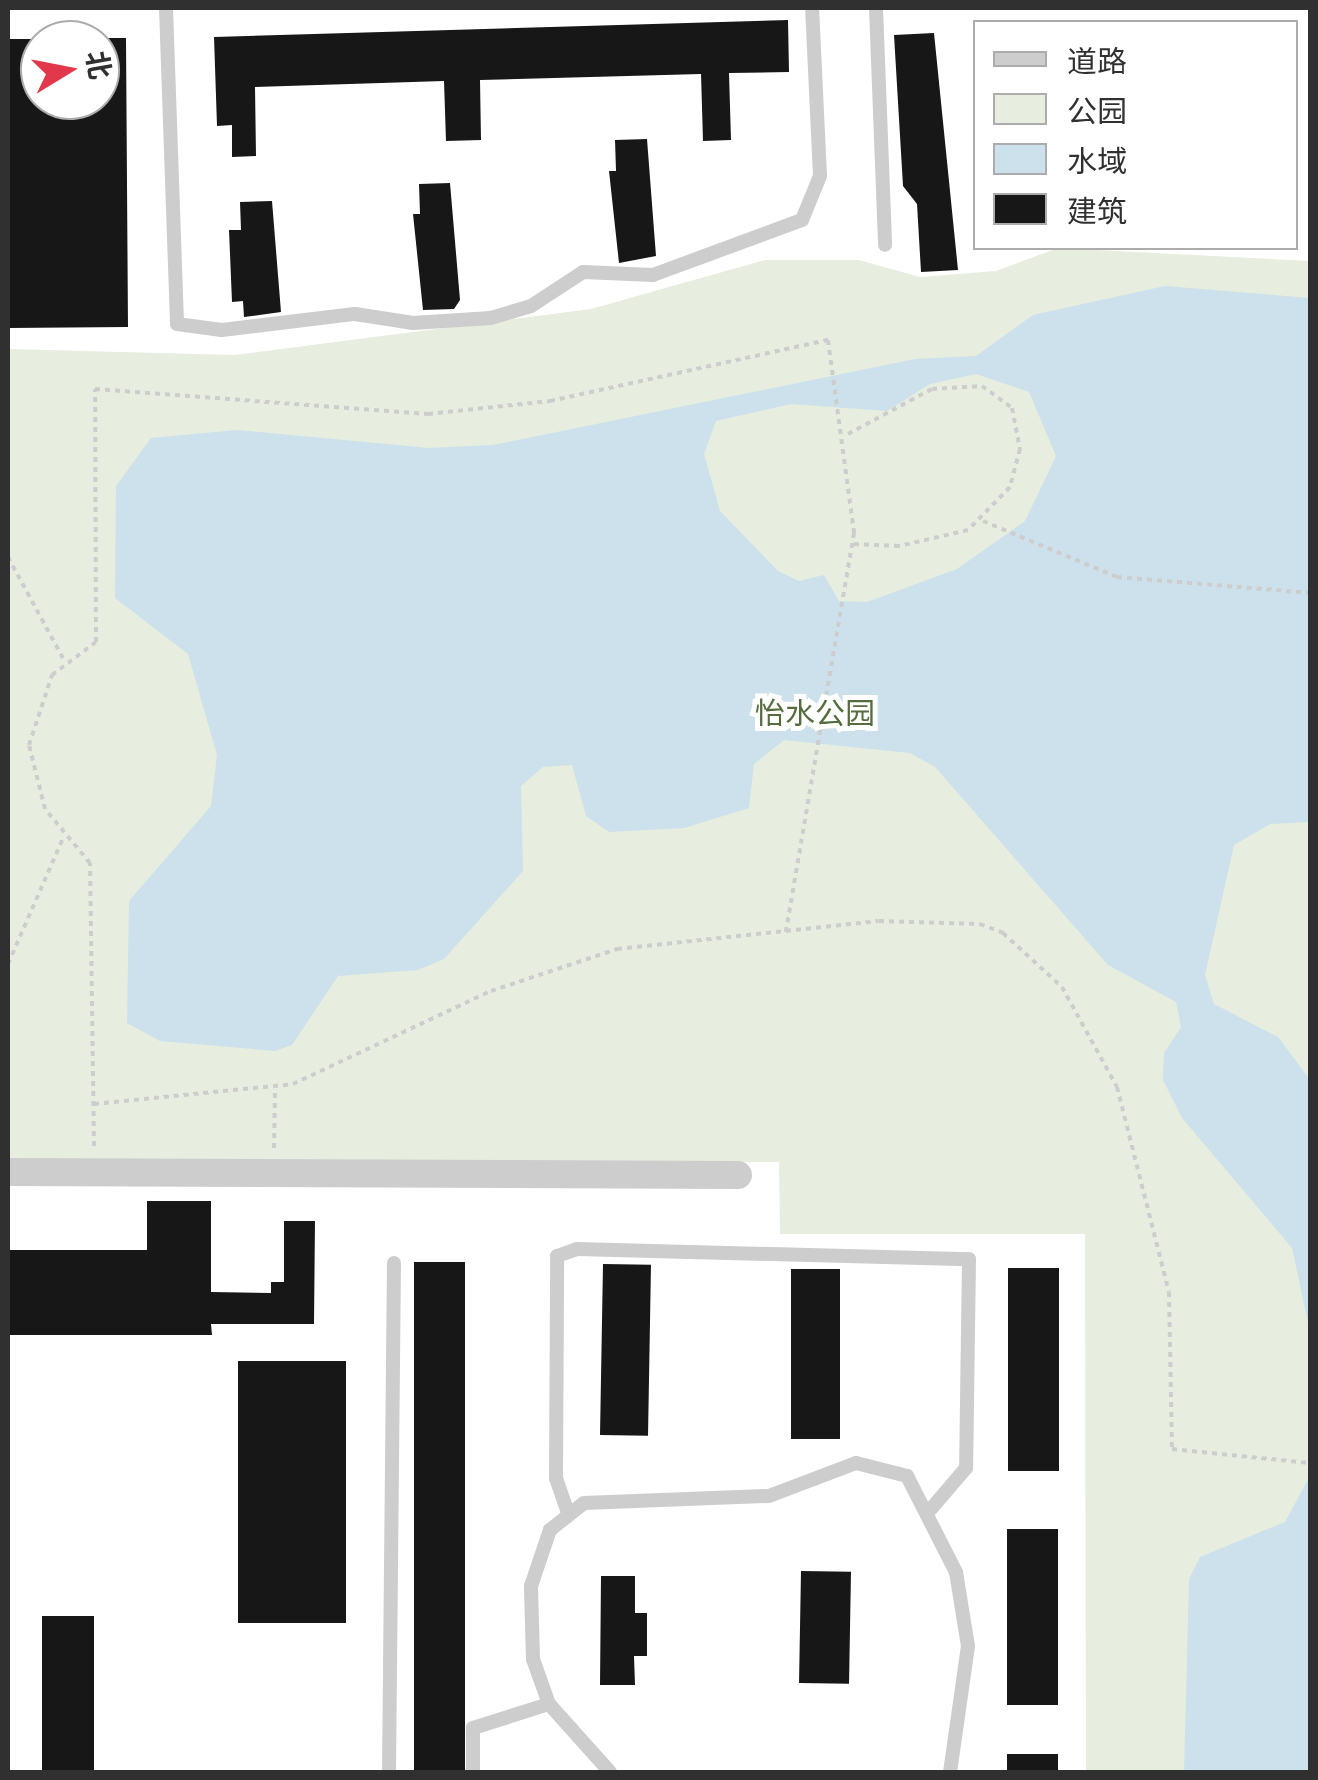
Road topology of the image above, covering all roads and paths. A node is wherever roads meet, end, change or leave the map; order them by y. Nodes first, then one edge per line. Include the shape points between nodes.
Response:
1 (166, 8) edge
2 (812, 8) edge
3 (876, 8) edge
4 (885, 245) dead end
5 (847, 434) junction
6 (982, 521) junction
7 (852, 547) junction
8 (8, 557) edge
9 (1310, 593) edge
10 (66, 663) junction
11 (64, 836) junction
12 (786, 932) junction
13 (8, 964) edge
14 (275, 1088) junction
15 (94, 1104) junction
16 (8, 1172) edge
17 (94, 1172) junction
18 (274, 1173) junction
19 (738, 1174) dead end
20 (394, 1263) dead end
21 (1308, 1463) edge
22 (931, 1508) junction
23 (568, 1513) junction
24 (549, 1704) junction
25 (389, 1772) edge
26 (472, 1772) edge
27 (610, 1772) edge
28 (950, 1772) edge

1 - 2 lane via 177,324 222,330 355,314 413,324 491,318 531,306 583,272 653,275 802,220 820,176
3 - 4 lane
5 - 6 path via 932,389 1000,394 1020,449 1010,487
5 - 7 path
5 - 10 path via 828,340 550,402 428,414 94,390 96,642
6 - 7 path via 945,539
6 - 9 path via 1117,577
7 - 12 path
8 - 10 path
10 - 11 path via 35,711 29,745 45,810
11 - 13 path
11 - 15 path via 90,863
12 - 14 path via 573,959 345,1066
12 - 21 path via 945,918 980,924 1003,933 1062,987 1116,1087 1152,1201 1169,1292 1172,1449
14 - 15 path
14 - 18 path
15 - 17 path
16 - 17 street
17 - 18 street
18 - 19 street
20 - 25 lane
22 - 23 lane via 907,1476 856,1463 769,1496 612,1499
22 - 23 lane via 966,1468 969,1258 577,1249 557,1256 556,1478
22 - 28 lane via 966,1608
23 - 24 lane via 550,1530 531,1586 533,1658
24 - 26 lane via 473,1728
24 - 27 lane

